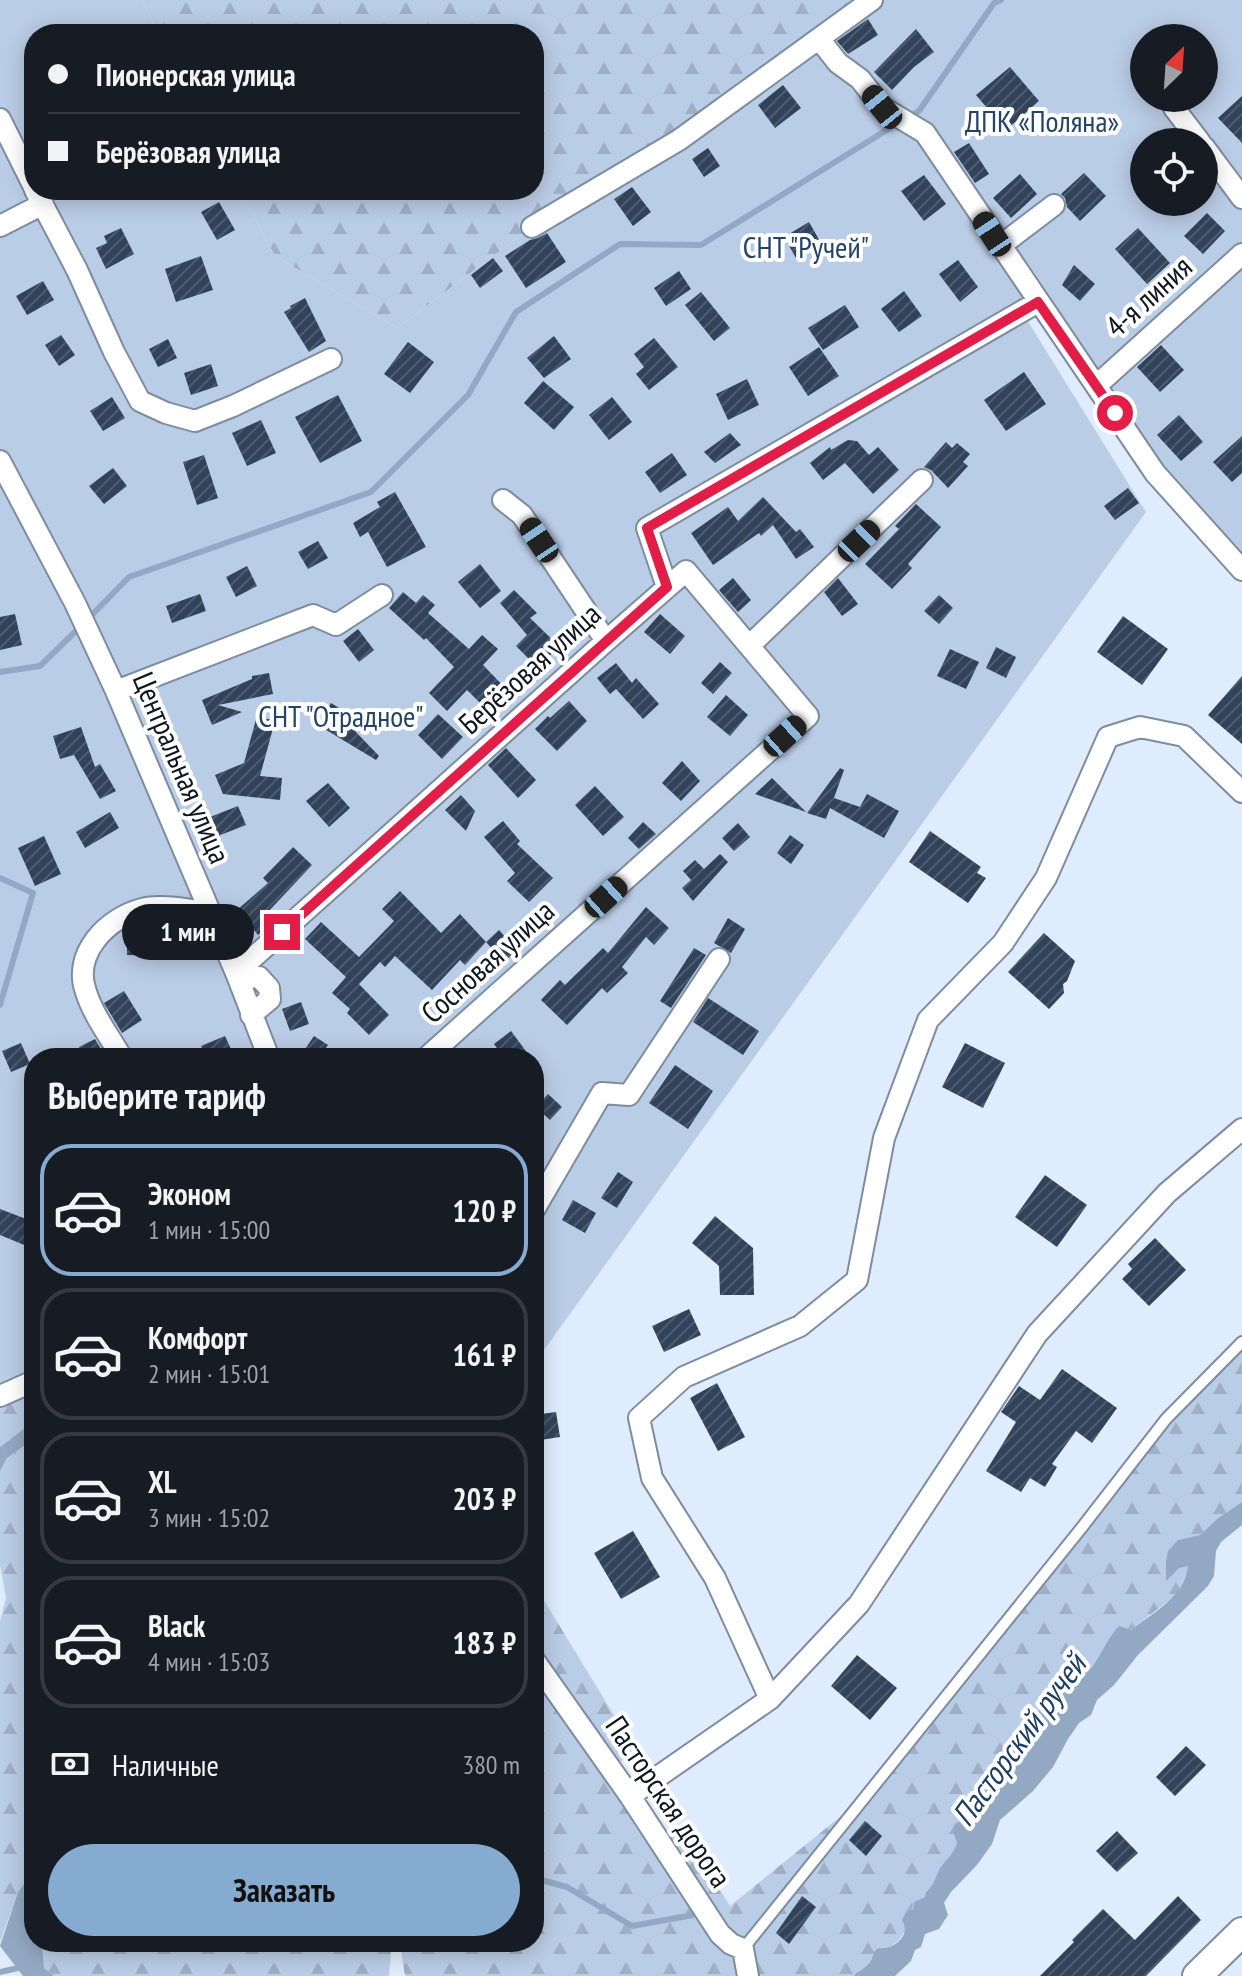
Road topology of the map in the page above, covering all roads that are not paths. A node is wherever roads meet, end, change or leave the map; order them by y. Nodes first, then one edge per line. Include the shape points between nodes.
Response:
1 (872, 0) edge
2 (820, 40) junction
3 (1177, 112) edge
4 (0, 119) edge
5 (1189, 128) edge
6 (1218, 166) edge
7 (24, 168) edge
8 (1242, 198) edge
9 (30, 200) edge
10 (40, 200) edge
11 (1054, 205) dead end
12 (0, 226) edge
13 (532, 227) dead end
14 (1000, 246) junction
15 (1242, 254) edge
16 (1038, 302) junction
17 (331, 359) dead end
18 (1097, 385) junction
19 (0, 461) edge
20 (922, 480) dead end
21 (503, 500) dead end
22 (1242, 570) edge
23 (667, 587) junction
24 (382, 595) dead end
25 (606, 641) junction
26 (749, 646) junction
27 (116, 691) junction
28 (1242, 792) edge
29 (211, 913) junction
30 (719, 959) dead end
31 (237, 976) junction
32 (116, 1048) edge
33 (265, 1048) edge
34 (437, 1048) edge
35 (1242, 1129) edge
36 (544, 1193) edge
37 (1242, 1342) edge
38 (24, 1385) edge
39 (0, 1396) edge
40 (544, 1674) edge
41 (770, 1699) junction
42 (630, 1796) junction
43 (1242, 1932) edge
44 (743, 1949) junction
45 (748, 1976) edge
46 (1197, 1976) edge

1 - 2 street
2 - 13 street via 679,140
2 - 14 street via 882,107 921,130
3 - 5 street
4 - 7 street
6 - 8 street
9 - 12 street
10 - 17 street via 140,401 195,421
11 - 14 street
14 - 16 street
15 - 18 street, 4-я линия
16 - 18 street
16 - 23 street via 647,528
18 - 22 street via 1155,473
19 - 27 street, Центральная улица
20 - 26 street
21 - 25 street via 522,515
23 - 25 street, Берёзовая улица
23 - 26 street, Берёзовая улица via 686,571
24 - 27 street via 336,625 313,615
25 - 31 street, Берёзовая улица
26 - 34 street, Сосновая улица via 808,716
27 - 29 street, Центральная улица
28 - 41 street via 1184,736 1140,727 1108,737 1046,878 1003,943 928,1020 884,1138 857,1280 800,1326 684,1377 639,1418 652,1478 715,1578
29 - 31 street, Центральная улица
29 - 32 street via 144,909 113,922 97,937 82,976 86,994
30 - 36 street via 629,1095 602,1093
31 - 33 street via 259,977 269,988 270,999 251,1015
35 - 41 street via 1167,1193 1037,1334 859,1604
37 - 44 lane via 1166,1419
38 - 39 street
40 - 42 street, Пасторская дорога
41 - 42 street
42 - 44 street, Пасторская дорога via 720,1934
43 - 46 street
44 - 45 street

